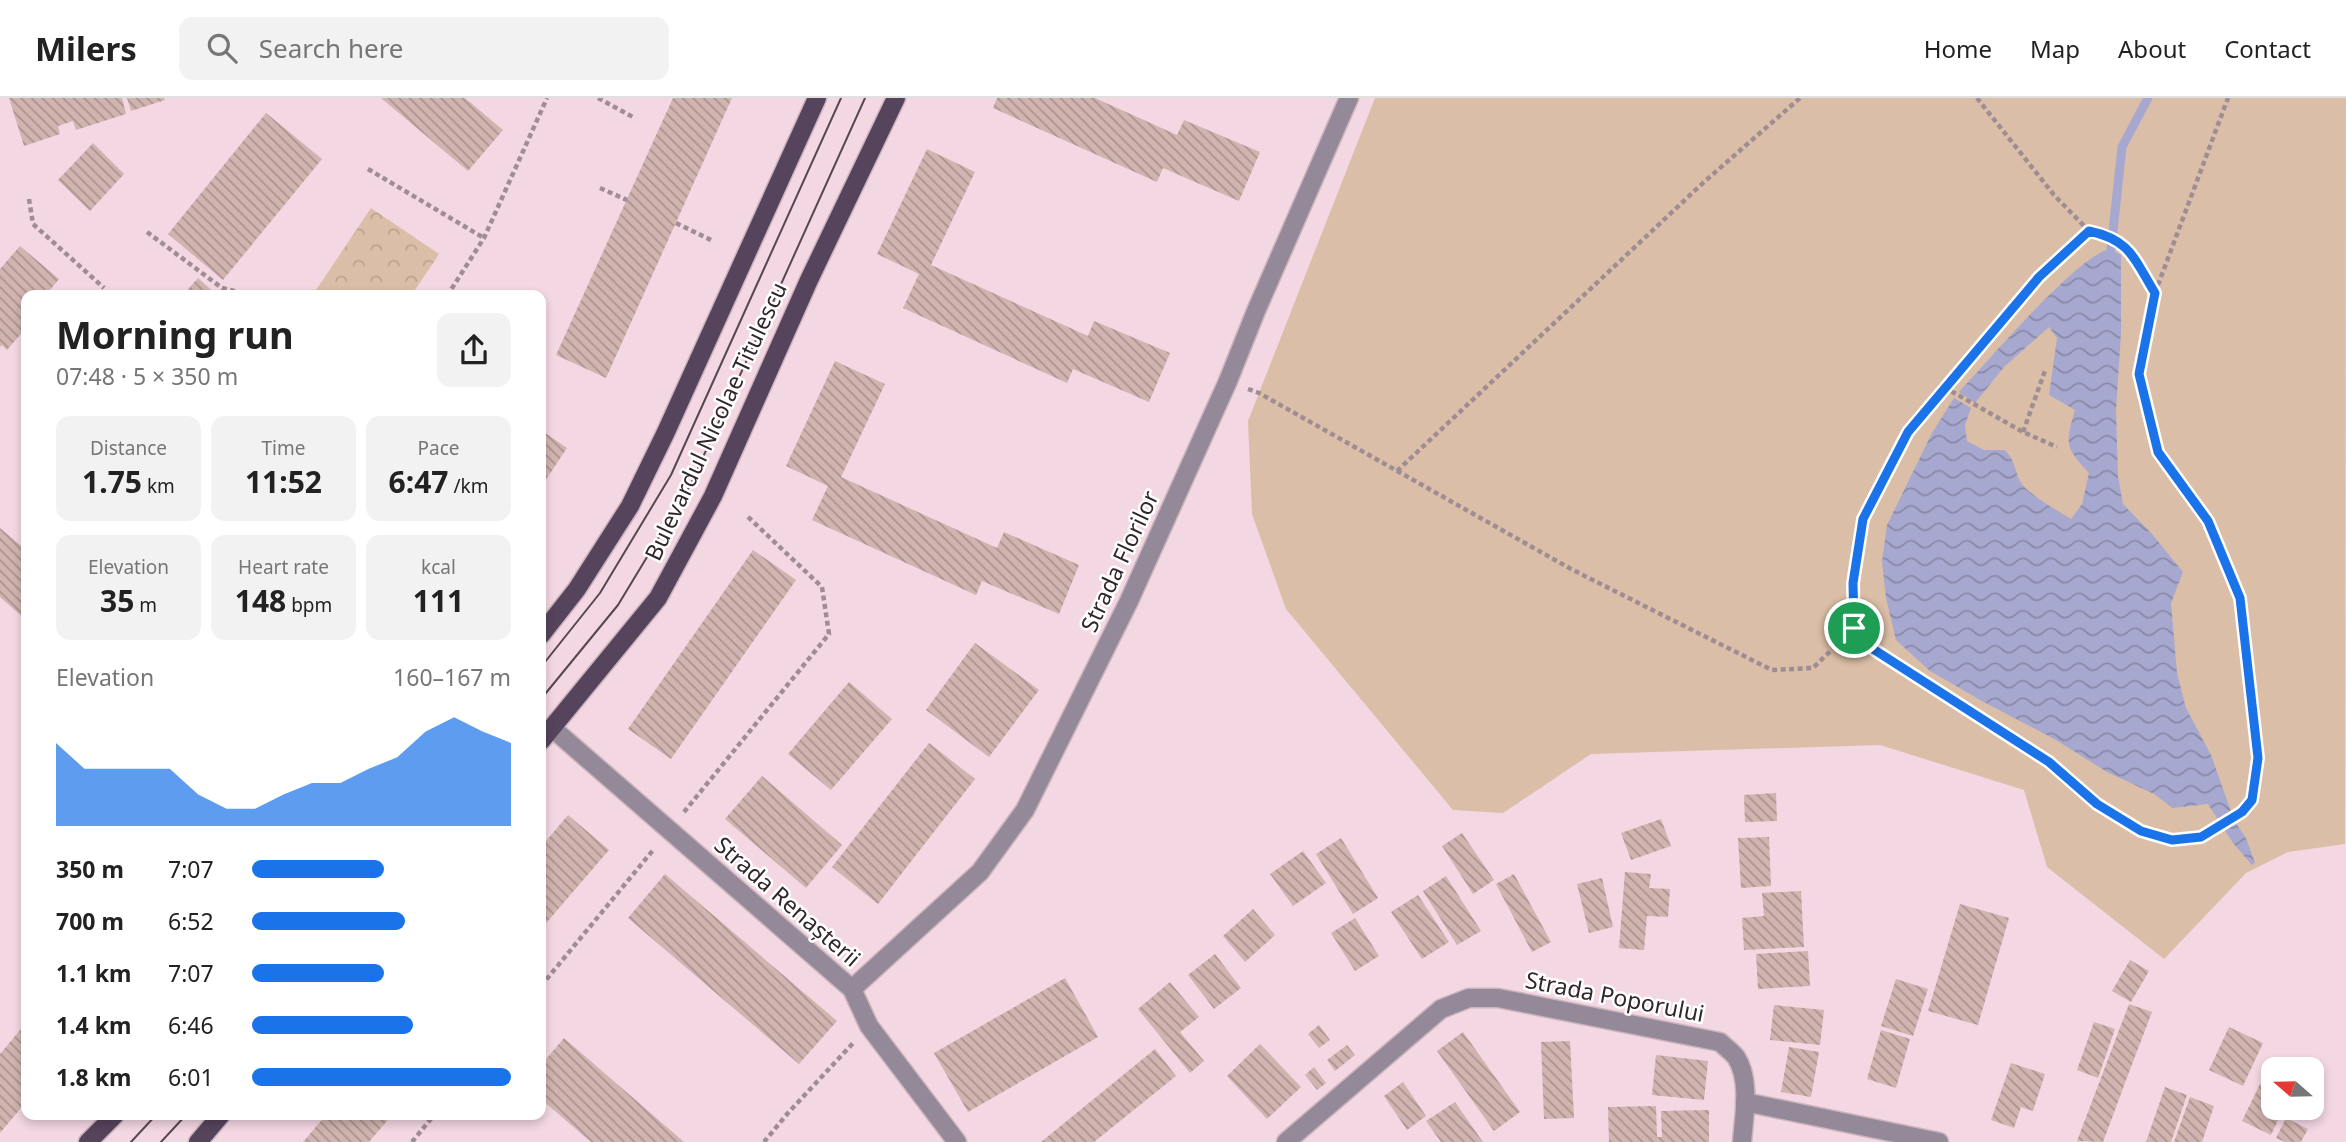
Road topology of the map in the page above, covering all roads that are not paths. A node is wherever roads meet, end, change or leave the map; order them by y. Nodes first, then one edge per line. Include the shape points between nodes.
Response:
1 (817, 98) edge
2 (896, 98) edge
3 (1349, 98) edge
4 (546, 629) edge
5 (546, 734) edge
6 (852, 989) junction
7 (1745, 1102) junction
8 (110, 1120) edge
9 (217, 1120) edge
10 (88, 1142) edge
11 (198, 1142) edge
12 (957, 1142) edge
13 (1286, 1142) edge
14 (1742, 1142) edge
15 (1939, 1142) edge

1 - 4 main road, Bulevardul Nicolae Titulescu via 630,506
2 - 5 main road, Bulevardul Nicolae Titulescu via 713,496 657,598
3 - 6 street, Strada Florilor via 1129,601 1025,810 980,872
5 - 6 street, Strada Renașterii via 669,830
6 - 12 street, Strada Renașterii via 869,1026
7 - 13 street, Strada Poporului via 1736,1056 1720,1042 1498,998 1469,998 1441,1009
7 - 14 street, Strada Poporului
7 - 15 street
8 - 10 main road
9 - 11 main road

